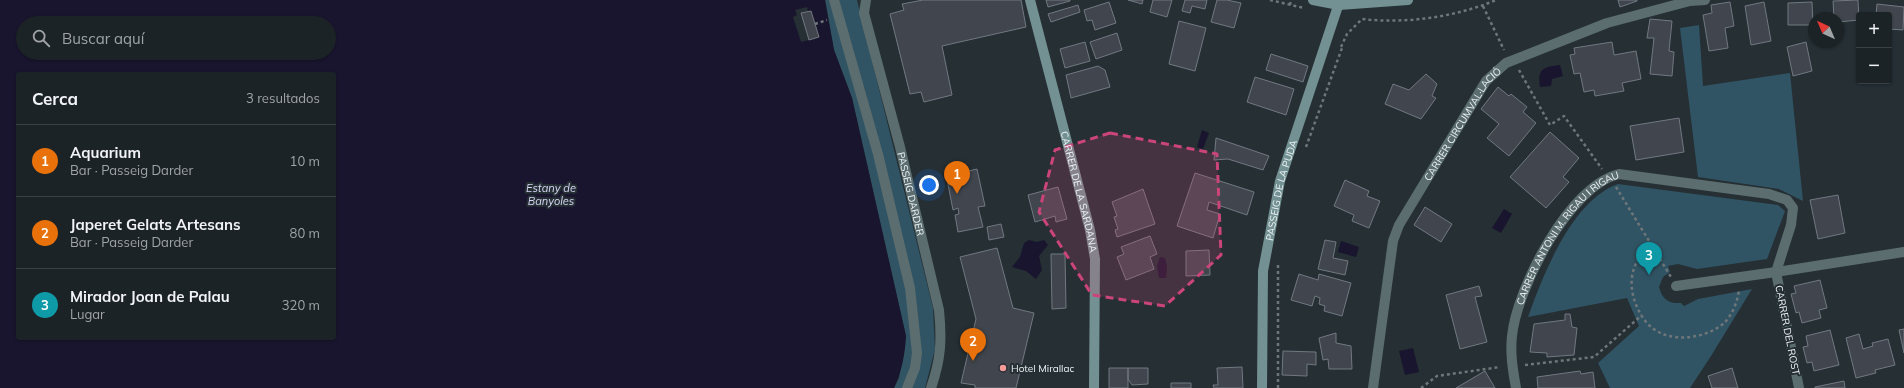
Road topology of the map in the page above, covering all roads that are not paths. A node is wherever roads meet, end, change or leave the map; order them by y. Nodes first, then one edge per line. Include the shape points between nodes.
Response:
1 (834, 0) edge
2 (866, 0) edge
3 (1030, 0) edge
4 (1312, 0) edge
5 (1408, 0) edge
6 (1690, 0) edge
7 (1705, 0) edge
8 (1360, 1) edge
9 (1339, 3) edge
10 (1904, 252) edge
11 (1776, 272) junction
12 (1676, 286) road end
13 (907, 388) edge
14 (931, 388) edge
15 (1094, 388) edge
16 (1262, 388) edge
17 (1373, 388) edge
18 (1516, 388) edge
19 (1799, 388) edge

1 - 13 street via 878,154 910,288 917,353 915,368
2 - 14 street, PASSEIG DARDER via 864,13 900,147 939,310 942,335 939,365
3 - 15 main road, CARRER DE LA SARDANA via 1090,230 1095,259
4 - 9 main road
5 - 8 main road
6 - 7 street, CARRER CIRCUMVAL·LACIÓ
6 - 17 street, CARRER CIRCUMVAL·LACIÓ via 1607,23 1512,60 1486,81 1399,226 1392,248
8 - 9 main road
9 - 16 main road, PASSEIG DE LA PUDA via 1280,181 1264,271
10 - 11 street
11 - 12 street
11 - 18 street, CARRER ANTONI M. RIGAU I RIGAU via 1791,225 1793,208 1787,200 1769,194 1619,174 1608,176 1576,203 1549,241 1531,274 1512,336 1512,366
11 - 19 street, CARRER DEL ROST

